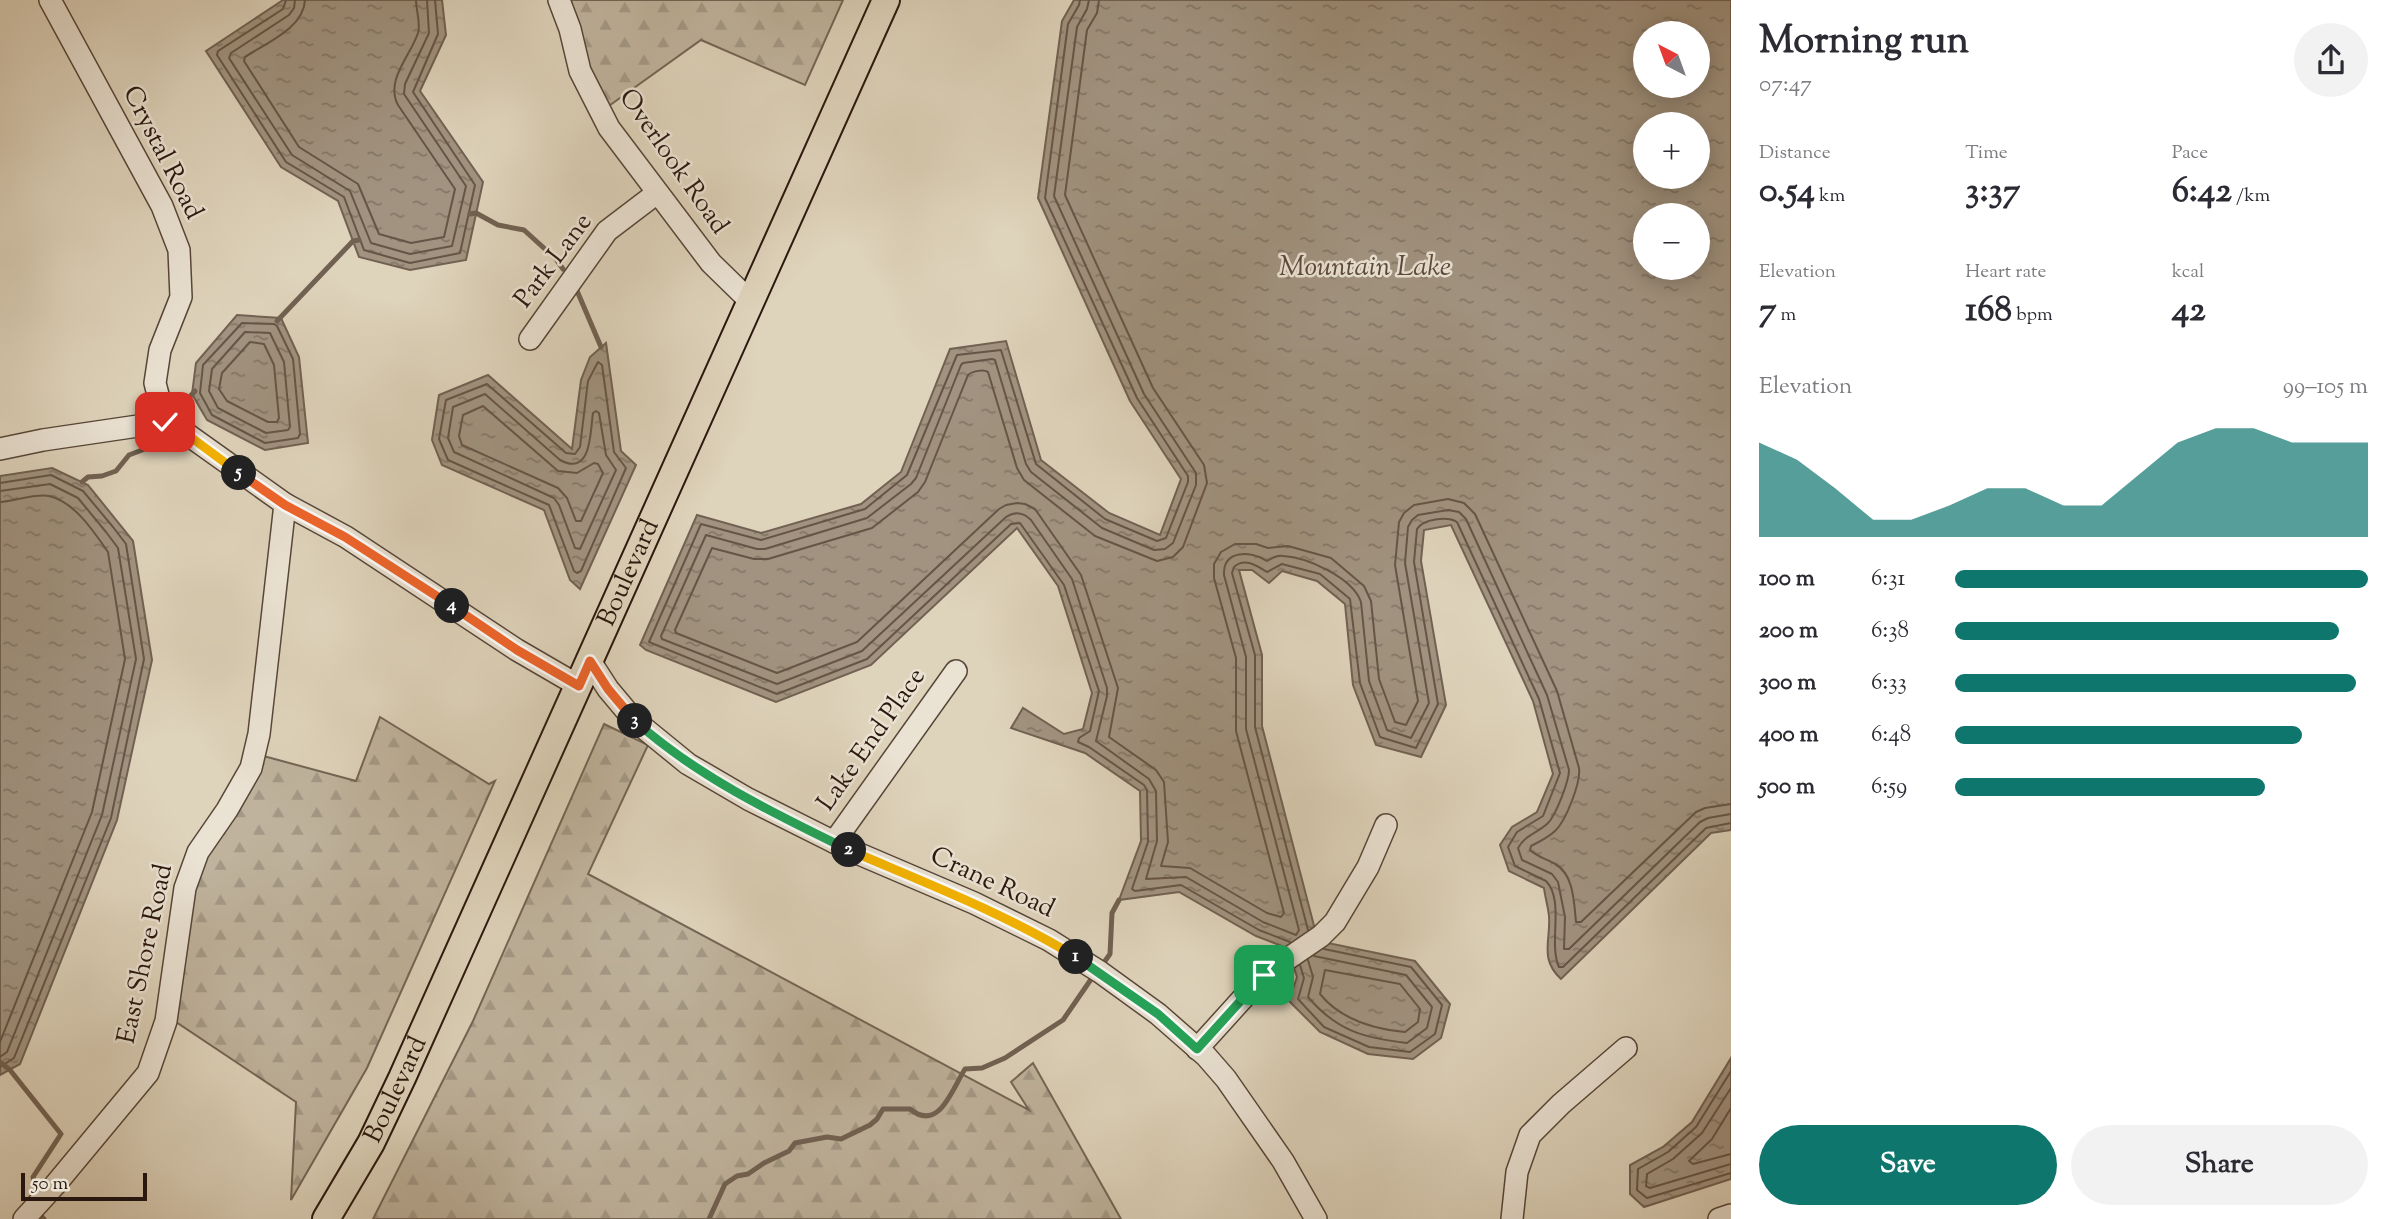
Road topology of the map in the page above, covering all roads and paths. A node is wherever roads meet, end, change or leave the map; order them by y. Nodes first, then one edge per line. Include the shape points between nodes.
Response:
1 (50, 0) edge
2 (559, 0) edge
3 (886, 0) edge
4 (657, 193) junction
5 (751, 302) junction
6 (530, 339) dead end
7 (165, 422) junction
8 (0, 449) edge
9 (285, 505) junction
10 (590, 661) junction
11 (956, 671) dead end
12 (579, 686) junction
13 (1386, 825) dead end
14 (834, 842) junction
15 (1626, 1048) dead end
16 (1197, 1049) junction
17 (1731, 1215) edge
18 (24, 1219) edge
19 (327, 1219) edge
20 (1316, 1219) edge
21 (1512, 1219) edge
22 (1719, 1219) edge

1 - 7 street, Crystal Road via 162,206 179,250 181,297 160,350 155,383
2 - 4 street, Overlook Road via 580,71 609,128
3 - 5 main road, Boulevard
4 - 5 street, Overlook Road via 711,263
4 - 6 street, Park Lane via 607,231
5 - 10 main road, Boulevard
7 - 8 street
7 - 9 street
9 - 12 street via 345,537
9 - 18 street, East Shore Road via 259,734 251,768 198,852 185,888 166,1021 148,1073
10 - 12 main road, Boulevard
10 - 14 street, Crane Road via 634,720 688,764
11 - 14 street, Lake End Place
12 - 19 main road, Boulevard via 402,1078
13 - 16 street via 1335,922 1272,968
14 - 16 street, Crane Road via 1049,940 1158,1014
15 - 21 street via 1530,1135 1517,1171
16 - 20 street, Crane Road via 1226,1079 1283,1160
17 - 22 street

